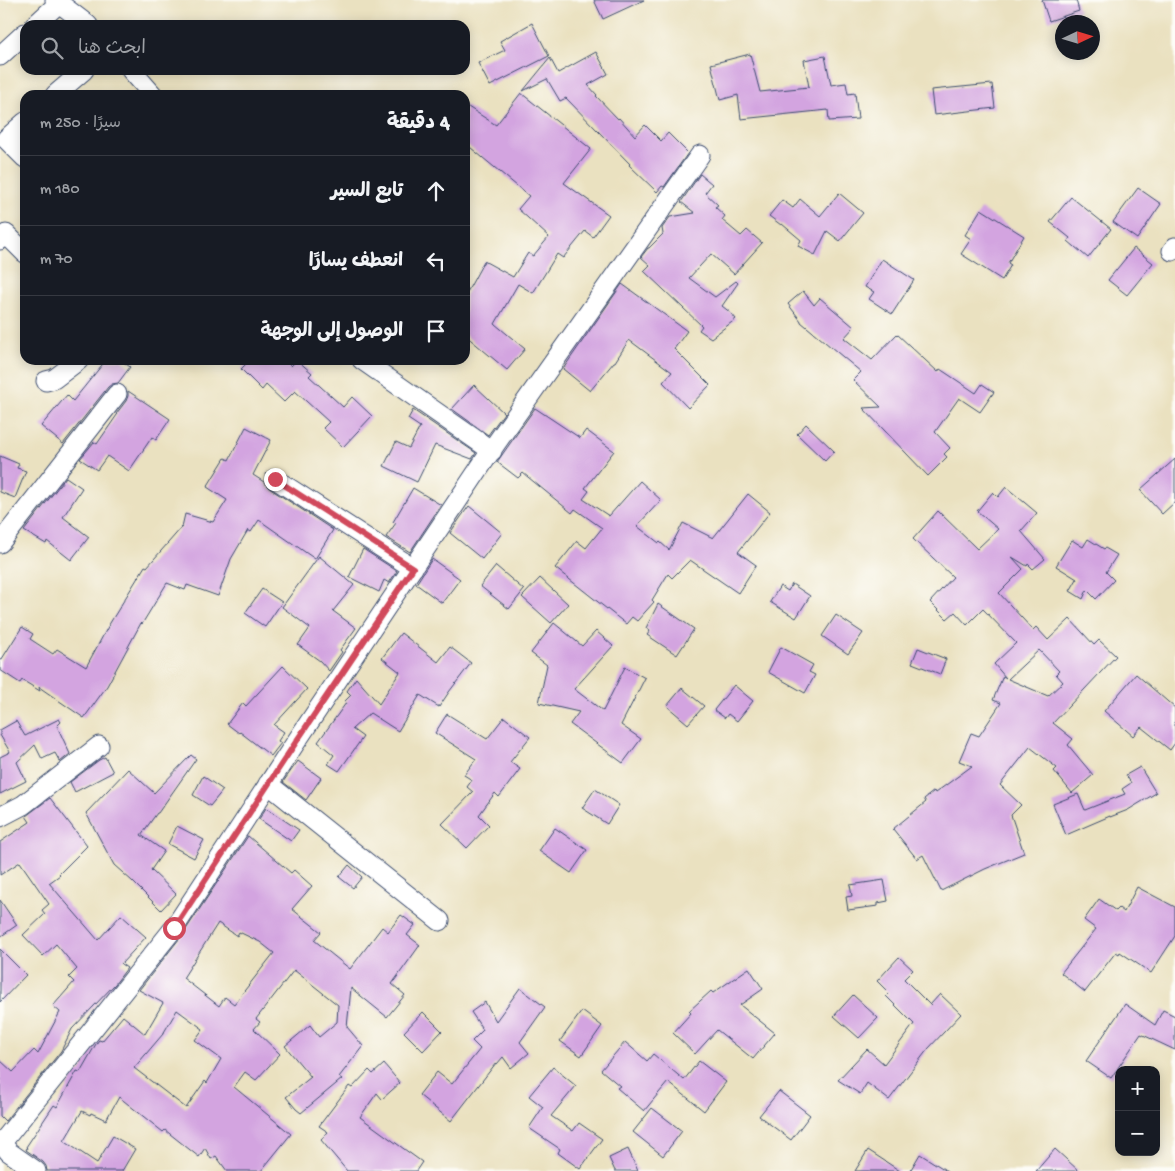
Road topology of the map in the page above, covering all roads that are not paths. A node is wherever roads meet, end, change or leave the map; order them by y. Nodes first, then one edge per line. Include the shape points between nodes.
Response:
1 (57, 2) edge
2 (39, 20) edge
3 (81, 20) edge
4 (20, 38) edge
5 (0, 56) edge
6 (79, 75) edge
7 (135, 75) edge
8 (62, 90) edge
9 (149, 90) edge
10 (20, 126) edge
11 (2, 139) edge
12 (20, 154) edge
13 (700, 155) dead end
14 (2, 231) edge
15 (20, 248) edge
16 (72, 365) edge
17 (369, 365) edge
18 (46, 381) dead end
19 (117, 394) dead end
20 (492, 451) junction
21 (275, 479) dead end
22 (0, 543) edge
23 (413, 568) junction
24 (100, 746) dead end
25 (268, 784) junction
26 (0, 817) edge
27 (440, 921) dead end
28 (0, 1143) edge
29 (36, 1171) edge

1 - 2 street
1 - 3 street
4 - 5 street
6 - 8 street
7 - 9 street
10 - 11 street
11 - 12 street
13 - 20 street
14 - 15 street
16 - 18 street
17 - 20 street
19 - 22 street
20 - 23 street
21 - 23 street
23 - 25 street
24 - 26 street via 22,805
25 - 27 street
25 - 28 street via 174,928
28 - 29 street

